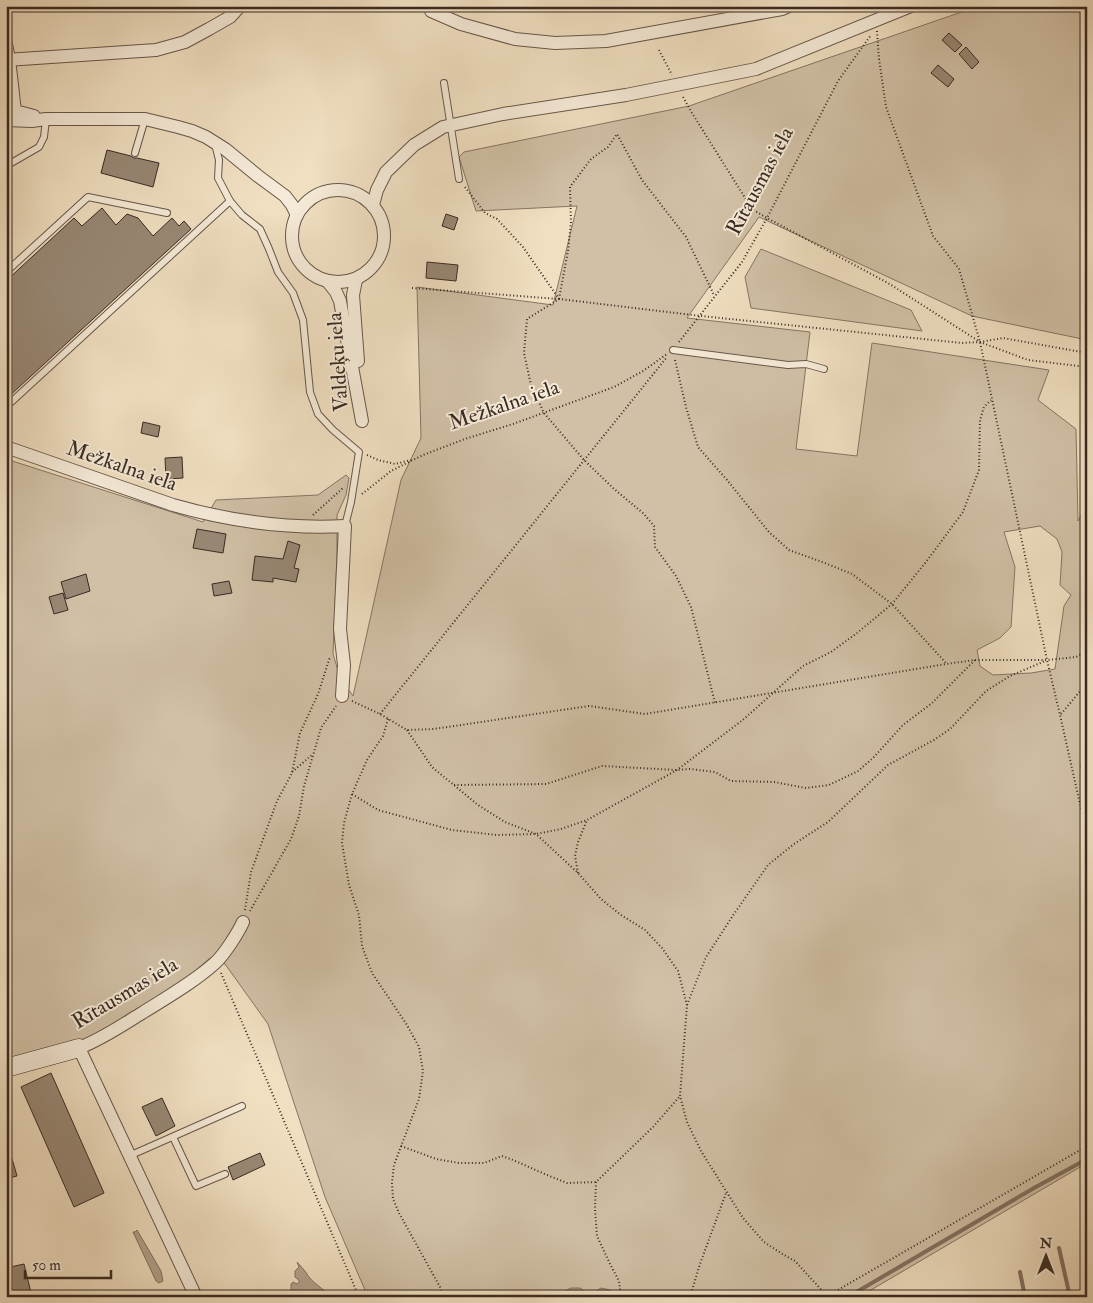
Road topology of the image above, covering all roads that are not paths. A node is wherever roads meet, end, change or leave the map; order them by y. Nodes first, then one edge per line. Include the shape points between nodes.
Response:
1 (240, 6) edge
2 (911, 6) edge
3 (786, 8) edge
4 (431, 12) dead end
5 (6, 44) edge
6 (8, 60) edge
7 (444, 83) dead end
8 (46, 119) junction
9 (145, 119) junction
10 (6, 120) edge
11 (214, 142) junction
12 (135, 153) dead end
13 (6, 166) edge
14 (459, 179) road end
15 (230, 201) junction
16 (373, 205) junction
17 (167, 213) dead end
18 (297, 215) junction
19 (6, 272) edge
20 (356, 280) junction
21 (328, 282) junction
22 (673, 350) road end
23 (824, 369) dead end
24 (6, 404) edge
25 (6, 447) edge
26 (345, 526) junction
27 (342, 696) road end
28 (243, 922) road end
29 (79, 1048) junction
30 (6, 1068) edge
31 (242, 1106) dead end
32 (173, 1137) junction
33 (129, 1156) junction
34 (225, 1174) dead end
35 (196, 1297) edge

1 - 6 street via 209,30 185,42 156,50
2 - 16 street via 756,70 443,127 414,145 386,172
3 - 4 street via 606,41 555,43 515,38 461,24
5 - 6 street
6 - 8 street via 15,111
7 - 14 lane
8 - 9 street
8 - 10 street via 32,122
8 - 13 lane via 39,147
9 - 11 street via 178,127
9 - 12 lane
11 - 15 lane via 219,160 218,178
11 - 18 street via 286,196
15 - 24 lane
15 - 26 lane via 260,229 278,272 293,293 304,320 310,392 318,414 360,452
16 - 18 street via 354,193 334,190 314,197
16 - 20 street via 380,216 385,241 376,264
17 - 19 lane via 88,197
18 - 21 street, Valdeķu iela via 292,238 299,261 317,278
20 - 21 street, Valdeķu iela
20 - 21 street, Valdeķu iela via 353,295 362,421 340,301
22 - 23 lane via 788,365 806,364
25 - 26 street, Mežkalna iela via 194,511 271,524 320,528
26 - 27 street via 340,629 344,666
28 - 29 street, Rītausmas iela via 216,962 150,1008
29 - 30 street, Rītausmas iela
29 - 33 street
31 - 32 lane
32 - 33 lane
32 - 34 lane via 196,1186
33 - 35 street

